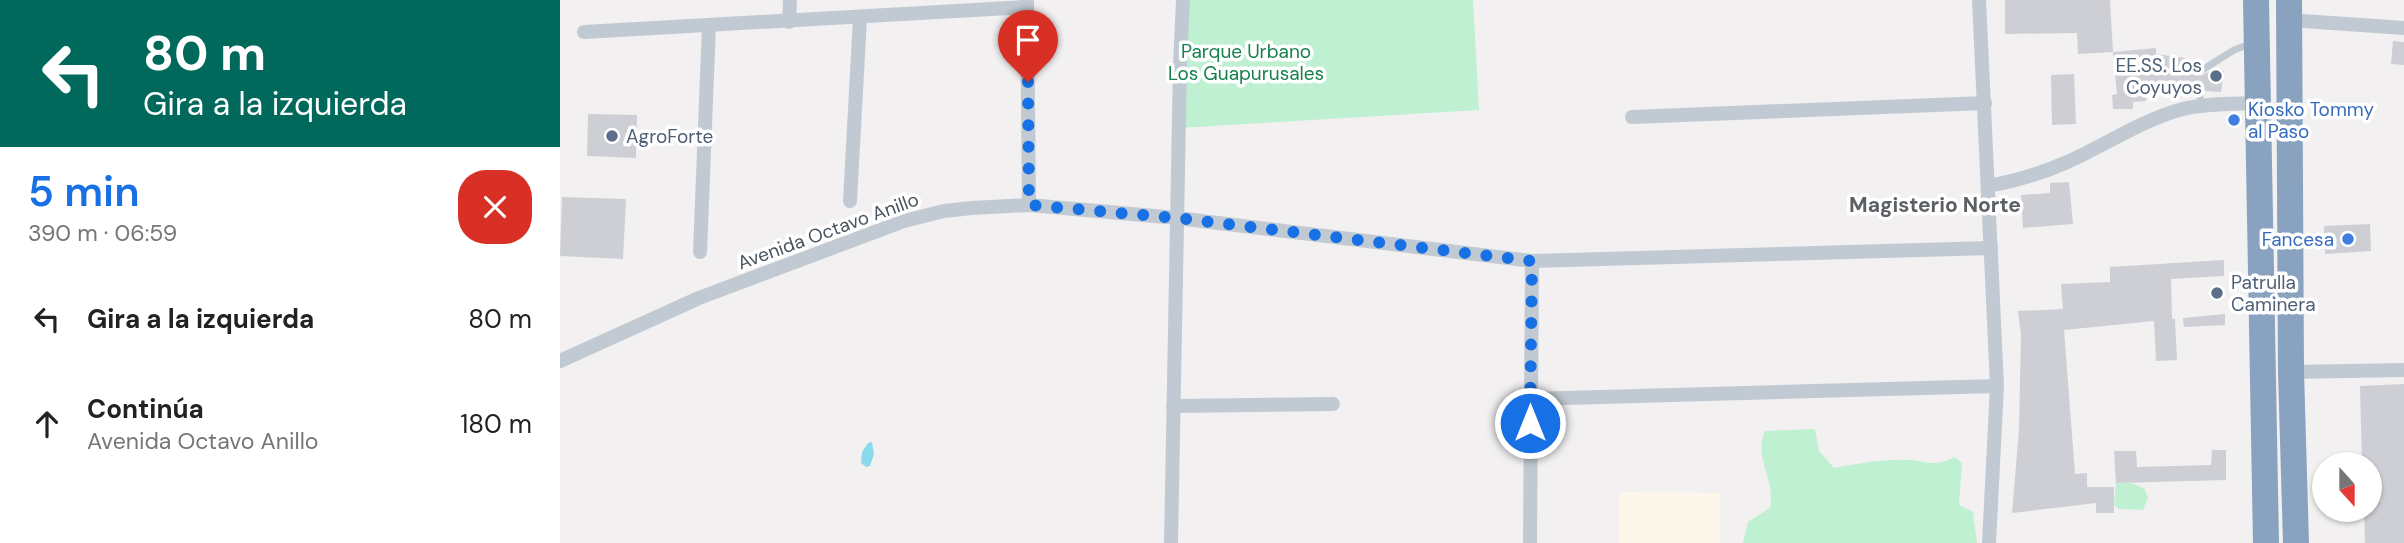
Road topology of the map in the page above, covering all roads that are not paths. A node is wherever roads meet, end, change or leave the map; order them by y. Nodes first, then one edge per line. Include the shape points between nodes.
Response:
1 (790, 0) edge
2 (1183, 0) edge
3 (1979, 0) edge
4 (2256, 0) edge
5 (1027, 4) edge
6 (2289, 10) edge
7 (860, 18) junction
8 (789, 22) junction
9 (709, 25) junction
10 (2404, 28) edge
11 (584, 32) dead end
12 (2256, 42) junction
13 (2202, 70) dead end
14 (1985, 103) junction
15 (2258, 103) junction
16 (1632, 117) dead end
17 (1988, 186) junction
18 (850, 201) dead end
19 (1029, 205) junction
20 (1177, 218) junction
21 (1991, 248) junction
22 (700, 252) dead end
23 (1532, 261) junction
24 (560, 361) edge
25 (2404, 370) edge
26 (2291, 372) junction
27 (1997, 386) junction
28 (1530, 399) junction
29 (1333, 404) dead end
30 (1173, 406) junction
31 (2294, 424) junction
32 (2264, 468) junction
33 (1171, 543) edge
34 (1530, 543) edge
35 (1989, 543) edge
36 (2249, 543) edge
37 (2266, 543) edge
38 (2281, 543) edge
39 (2296, 543) edge
40 (2314, 543) edge

1 - 8 street
2 - 20 street
3 - 14 street
4 - 12 highway
5 - 7 street
5 - 19 street
6 - 10 street
6 - 26 highway
7 - 8 street
7 - 18 street
8 - 9 street
9 - 11 street
9 - 22 street
12 - 13 lane
12 - 15 highway
14 - 16 street
14 - 17 street
15 - 17 street via 2200,98 2065,163
15 - 32 highway
17 - 21 street
19 - 20 street, Avenida Octavo Anillo
19 - 24 street, Avenida Octavo Anillo via 944,211 904,221 699,298
20 - 23 street, Avenida Octavo Anillo
20 - 30 street
21 - 23 street, Avenida Octavo Anillo
21 - 27 street
23 - 28 street
25 - 26 street
26 - 31 highway
27 - 28 street
27 - 35 street
28 - 34 street
29 - 30 street
30 - 33 street
31 - 39 highway
31 - 40 highway via 2310,476
32 - 36 highway via 2252,496
32 - 37 highway
32 - 38 highway via 2274,468 2278,475

